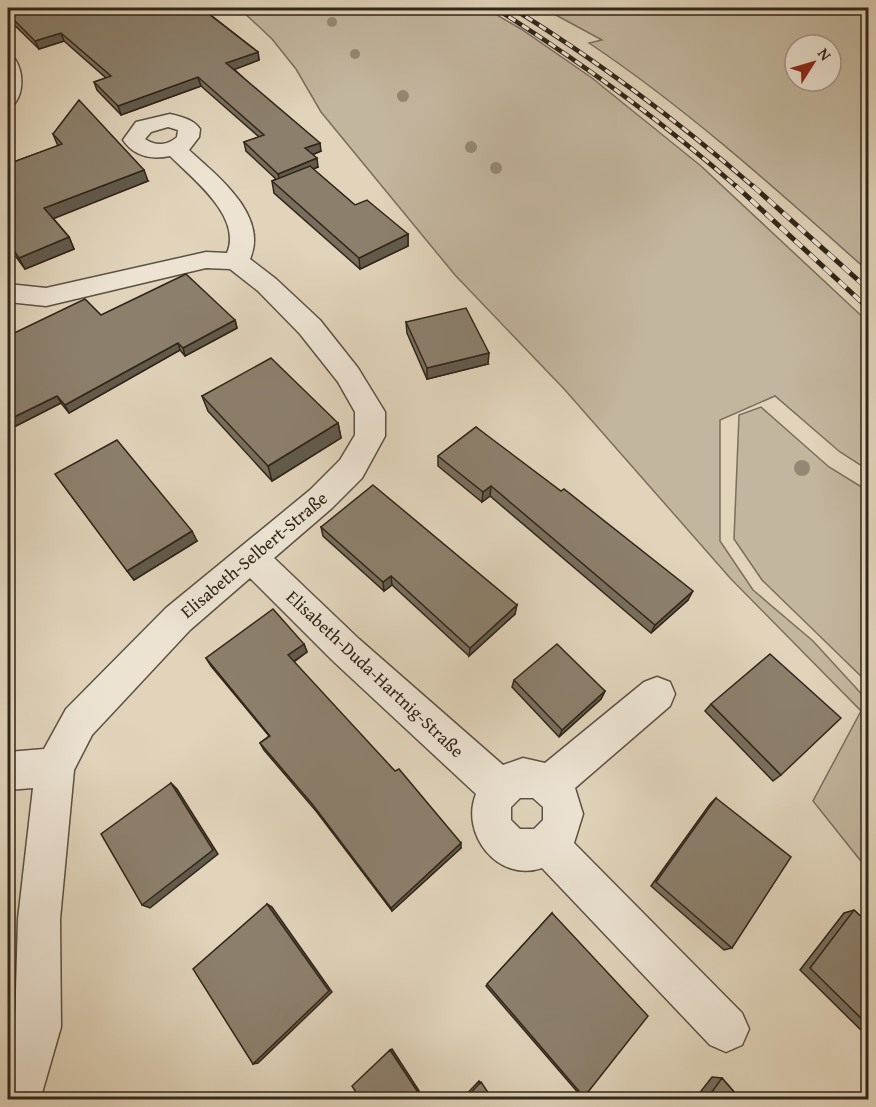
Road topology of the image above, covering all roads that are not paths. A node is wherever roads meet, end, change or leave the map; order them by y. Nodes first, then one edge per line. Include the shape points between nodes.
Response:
1 (8, 63) edge
2 (8, 99) edge
3 (174, 148) dead end
4 (236, 261) junction
5 (8, 293) edge
6 (252, 558) junction
7 (657, 694) dead end
8 (56, 766) junction
9 (8, 771) edge
10 (548, 786) junction
11 (500, 789) junction
12 (548, 846) junction
13 (726, 1029) dead end
14 (16, 1100) edge

1 - 2 street via 12,74
3 - 4 street via 227,202 241,225 243,245
4 - 5 street via 206,260 46,297
4 - 6 street, Elisabeth-Selbert-Straße via 309,327 348,375 370,412 370,436 351,469
6 - 8 street, Elisabeth-Selbert-Straße via 178,619 124,674 79,722
6 - 11 street, Elisabeth-Duda-Hartnig-Straße via 346,650
7 - 10 street
8 - 9 street
8 - 14 street, Elisabeth-Selbert-Straße via 39,919 38,1027
10 - 11 street via 539,780 517,778
10 - 12 street via 556,795 563,816 556,838
11 - 12 street via 490,810 497,834 517,849 529,851
12 - 13 street

